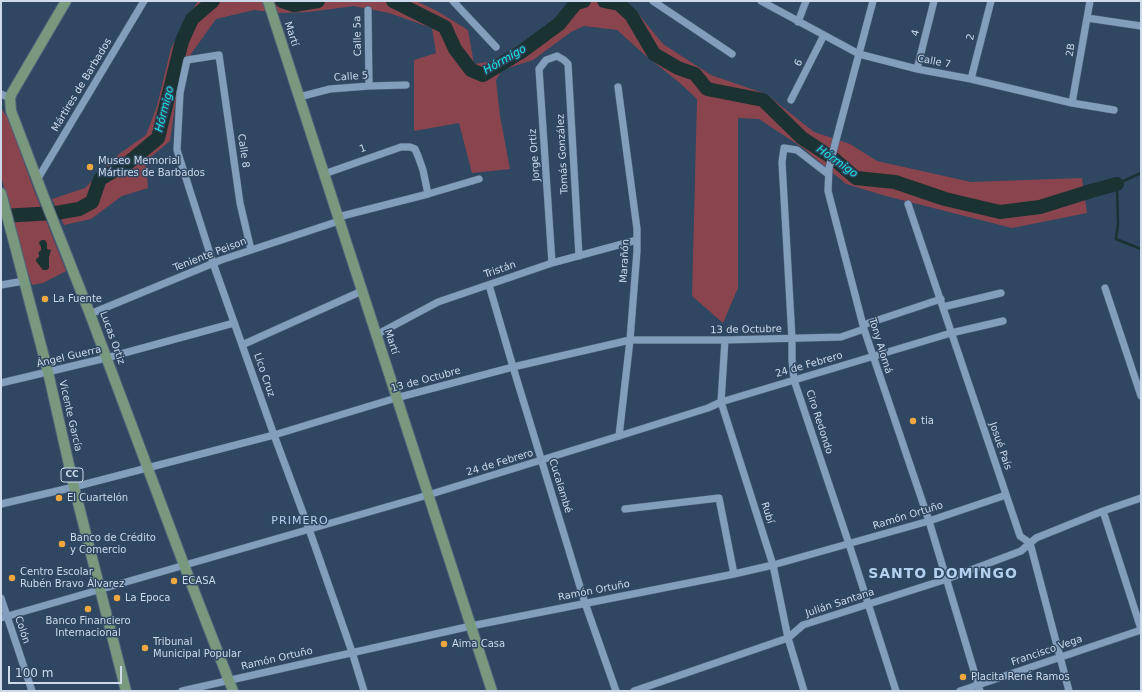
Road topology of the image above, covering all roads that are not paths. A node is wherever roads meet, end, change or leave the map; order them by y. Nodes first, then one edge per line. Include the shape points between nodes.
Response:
1 (66, 1) edge
2 (144, 1) edge
3 (268, 1) edge
4 (453, 1) edge
5 (653, 1) edge
6 (761, 1) edge
7 (806, 1) edge
8 (873, 1) edge
9 (934, 1) edge
10 (991, 1) edge
11 (1090, 1) edge
12 (368, 10) dead end
13 (1087, 18) junction
14 (798, 22) junction
15 (1141, 26) edge
16 (824, 35) junction
17 (496, 47) dead end
18 (732, 54) dead end
19 (859, 54) junction
20 (219, 55) joint
21 (557, 56) joint
22 (917, 69) junction
23 (971, 79) junction
24 (406, 85) dead end
25 (369, 86) junction
26 (618, 87) dead end
27 (6, 96) edge
28 (299, 97) junction
29 (791, 100) dead end
30 (1072, 103) junction
31 (1114, 110) dead end
32 (828, 171) junction
33 (324, 174) junction
34 (479, 179) dead end
35 (37, 180) junction
36 (1, 193) edge
37 (428, 194) junction
38 (908, 204) dead end
39 (338, 219) junction
40 (637, 240) junction
41 (251, 250) junction
42 (579, 256) junction
43 (213, 263) junction
44 (552, 263) junction
45 (24, 281) junction
46 (1, 285) edge
47 (489, 285) junction
48 (1105, 288) dead end
49 (362, 291) junction
50 (1001, 293) dead end
51 (941, 299) junction
52 (944, 307) junction
53 (90, 314) junction
54 (1003, 321) dead end
55 (234, 323) junction
56 (864, 327) junction
57 (951, 333) junction
58 (376, 335) junction
59 (792, 339) junction
60 (630, 340) junction
61 (725, 340) junction
62 (242, 345) junction
63 (873, 357) junction
64 (106, 358) junction
65 (513, 367) junction
66 (48, 372) junction
67 (794, 380) junction
68 (1, 383) edge
69 (1141, 396) edge
70 (396, 398) junction
71 (721, 402) junction
72 (274, 435) junction
73 (619, 436) junction
74 (542, 461) junction
75 (147, 468) junction
76 (74, 487) junction
77 (428, 495) junction
78 (1006, 495) junction
79 (1141, 498) edge
80 (1, 504) edge
81 (625, 509) dead end
82 (1103, 511) junction
83 (929, 521) junction
84 (309, 529) junction
85 (1030, 543) junction
86 (849, 544) junction
87 (184, 565) junction
88 (773, 565) junction
89 (734, 574) junction
90 (946, 578) junction
91 (100, 589) junction
92 (1, 598) edge
93 (585, 603) junction
94 (867, 604) junction
95 (4, 617) edge
96 (471, 626) junction
97 (1141, 629) edge
98 (788, 638) junction
99 (352, 652) junction
100 (1060, 657) junction
101 (229, 680) junction
102 (979, 688) edge
103 (32, 691) edge
104 (126, 691) edge
105 (182, 691) edge
106 (233, 691) edge
107 (364, 691) edge
108 (492, 691) edge
109 (616, 691) edge
110 (634, 691) edge
111 (804, 691) edge
112 (896, 691) edge
113 (960, 691) edge
114 (1069, 691) edge

1 - 27 main road, Lucas Ortiz via 12,93
2 - 35 street, Mártires de Barbados
3 - 28 main road, Martí
4 - 17 street
5 - 18 street
6 - 14 street, Calle 7
7 - 14 street
8 - 19 street, Tony Alomá
9 - 22 street, 4
10 - 23 street, 2
11 - 13 street, 2B
12 - 25 street, Calle 5a
13 - 15 street
13 - 30 street, 2B
14 - 16 street, Calle 7
16 - 19 street, Calle 7
16 - 29 street, 6
19 - 22 street, Calle 7
19 - 32 street, Tony Alomá
20 - 41 street, Calle 8 via 240,203
20 - 43 street, Lico Cruz via 187,60 180,93 177,150
21 - 42 street, Tomás González via 568,64
21 - 44 street, Jorge Ortiz via 546,60 539,69
22 - 23 street, Calle 7
23 - 30 street, Calle 7
24 - 25 street, Calle 5
25 - 28 street, Calle 5 via 330,89
26 - 40 street, Marañón
27 - 35 main road, Lucas Ortiz
28 - 33 main road, Martí
30 - 31 street, Calle 7
32 - 56 street, Tony Alomá via 828,191
32 - 59 street, Ciro Redondo via 797,150 784,148 782,162
33 - 37 street, 1 via 401,147 410,147 415,149 418,156
33 - 39 main road, Martí
34 - 37 street, Teniente Peison
35 - 53 main road, Lucas Ortiz
36 - 45 main road, Vicente García / CC
37 - 39 street, Teniente Peison
38 - 51 street, Josué País
39 - 41 street, Teniente Peison
39 - 49 main road, Martí
40 - 42 street, Tristán
40 - 60 street, Marañón
41 - 43 street, Teniente Peison
42 - 44 street, Tristán
43 - 53 street, Teniente Peison
43 - 55 street, Lico Cruz
44 - 47 street, Tristán
45 - 46 street
45 - 66 main road, Vicente García / CC
47 - 58 street, Tristán via 438,302
47 - 65 street, Cucalambé
48 - 69 street
49 - 58 main road, Martí
49 - 62 street
50 - 52 street
51 - 52 street, Josué País
51 - 56 street, 13 de Octubre
52 - 57 street, Josué País
53 - 64 main road, Lucas Ortiz
54 - 57 street, 24 de Febrero
55 - 62 street, Lico Cruz
55 - 64 street, Ángel Guerra
56 - 59 street, 13 de Octubre via 841,337
56 - 63 street, Tony Alomá
57 - 63 street, 24 de Febrero
57 - 78 street, Josué País
58 - 70 main road, Martí
59 - 61 street, 13 de Octubre
59 - 67 street, Ciro Redondo
60 - 61 street, 13 de Octubre
60 - 65 street, 13 de Octubre
60 - 73 street, Marañón
61 - 71 street, Rubí
62 - 72 street, Lico Cruz
63 - 67 street, 24 de Febrero
63 - 83 street, Tony Alomá
64 - 66 street, Ángel Guerra
64 - 75 main road, Lucas Ortiz
65 - 70 street, 13 de Octubre
65 - 74 street, Cucalambé
66 - 68 street, Ángel Guerra
66 - 76 main road, Vicente García / CC
67 - 71 street, 24 de Febrero
67 - 86 street, Ciro Redondo
70 - 72 street, 13 de Octubre
70 - 77 main road, Martí
71 - 73 street, 24 de Febrero
71 - 88 street, Rubí
72 - 75 street, 13 de Octubre
72 - 84 street, Lico Cruz
73 - 74 street, 24 de Febrero
74 - 77 street, 24 de Febrero
74 - 93 street, Cucalambé
75 - 76 street, 13 de Octubre
75 - 87 main road, Lucas Ortiz
76 - 80 street, 13 de Octubre
76 - 91 main road, Vicente García / CC
77 - 84 street, 24 de Febrero
77 - 96 main road, Martí
78 - 83 street, Ramón Ortuño
78 - 85 street, Josué País via 1020,536
79 - 82 street, Julián Santana
81 - 89 street via 719,498
82 - 85 street, Julián Santana via 1036,538
82 - 97 street
83 - 86 street, Ramón Ortuño
83 - 90 street, Tony Alomá
84 - 87 street, 24 de Febrero
84 - 99 street, Lico Cruz
85 - 90 street, Julián Santana via 1021,551
85 - 100 street, Josué País
86 - 88 street, Ramón Ortuño
86 - 94 street, Ciro Redondo
87 - 91 street, 24 de Febrero
87 - 101 main road, Lucas Ortiz
88 - 89 street, Ramón Ortuño
88 - 98 street, Rubí
89 - 93 street, Ramón Ortuño
90 - 94 street, Julián Santana
90 - 102 street, Tony Alomá
91 - 95 street, 24 de Febrero
91 - 104 main road, Vicente García / CC
92 - 95 street, Colón
93 - 96 street, Ramón Ortuño
93 - 109 street, Cucalambé
94 - 98 street, Julián Santana via 803,625
94 - 112 street, Ciro Redondo
95 - 103 street, Colón
96 - 99 street, Ramón Ortuño
96 - 108 main road, Martí
97 - 100 street, Francisco Vega
98 - 110 street, Julián Santana
98 - 111 street, Rubí
99 - 101 street, Ramón Ortuño
99 - 107 street, Lico Cruz
100 - 102 street, Francisco Vega
100 - 114 street, Josué País
101 - 105 street, Ramón Ortuño
101 - 106 main road, Lucas Ortiz
102 - 113 street, Francisco Vega

